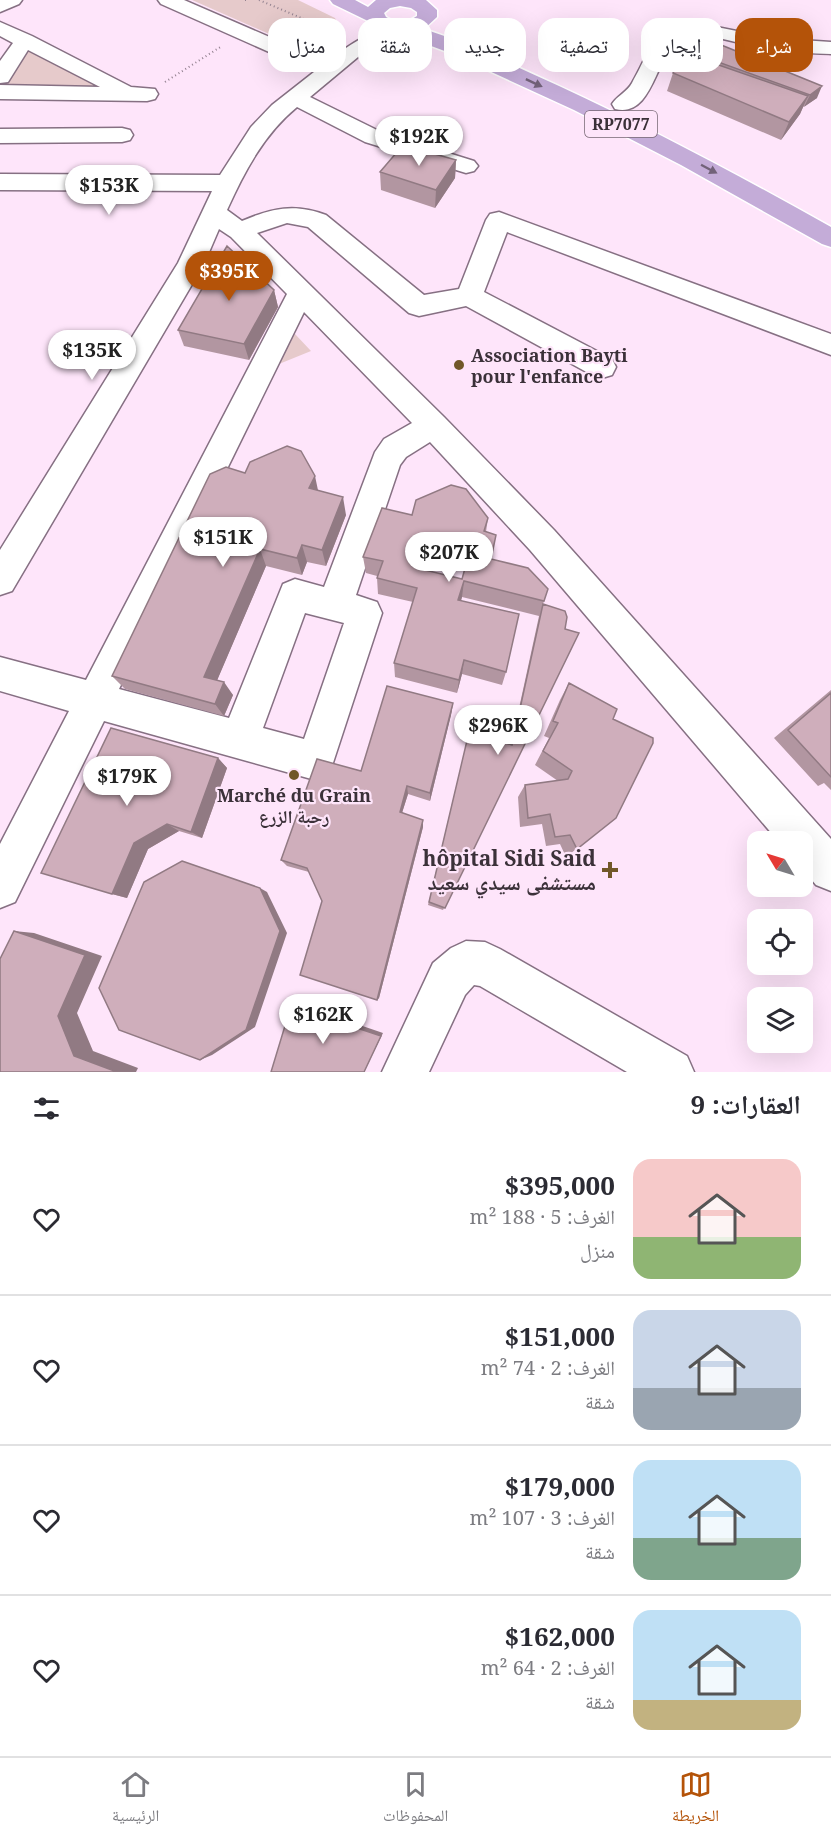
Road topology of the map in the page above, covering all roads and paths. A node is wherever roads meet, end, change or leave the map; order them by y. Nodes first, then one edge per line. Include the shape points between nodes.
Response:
1 (12, 0) edge
2 (168, 0) edge
3 (258, 0) edge
4 (340, 0) edge
5 (400, 0) edge
6 (406, 0) edge
7 (0, 6) edge
8 (426, 7) edge
9 (299, 18) edge
10 (376, 18) joint
11 (0, 28) edge
12 (242, 33) junction
13 (735, 38) edge
14 (432, 39) edge
15 (25, 40) junction
16 (358, 43) edge
17 (268, 44) edge
18 (813, 46) edge
19 (831, 48) edge
20 (358, 49) edge
21 (351, 53) junction
22 (346, 57) edge
23 (813, 64) edge
24 (820, 66) dead end
25 (326, 72) edge
26 (0, 77) edge
27 (0, 92) edge
28 (138, 93) junction
29 (294, 98) junction
30 (623, 104) junction
31 (122, 135) dead end
32 (0, 136) edge
33 (466, 166) dead end
34 (749, 168) dead end
35 (770, 179) dead end
36 (0, 182) edge
37 (0, 194) edge
38 (220, 199) junction
39 (831, 215) edge
40 (240, 231) junction
41 (831, 238) edge
42 (301, 292) junction
43 (469, 296) junction
44 (831, 345) edge
45 (602, 366) dead end
46 (433, 425) junction
47 (0, 579) edge
48 (335, 605) junction
49 (0, 674) edge
50 (96, 700) junction
51 (239, 740) junction
52 (831, 870) edge
53 (0, 887) edge
54 (405, 1072) edge
55 (671, 1072) edge

1 - 7 street
2 - 12 street
3 - 9 path
4 - 10 main road, RP7077
5 - 6 main road, RP7077
5 - 10 main road, RP7077 via 377,7
6 - 8 main road, RP7077
8 - 30 main road, RP7077
11 - 15 street
12 - 17 street
12 - 28 path
13 - 30 street via 702,30 670,36 639,90
14 -> 41 main road, RP7077 via 598,113 739,185
15 - 26 street
15 - 28 street
16 - 21 street
18 - 19 street
20 - 21 street
21 - 22 street
23 - 24 street
25 - 29 street
27 - 28 street
29 - 33 street via 373,137
29 - 38 street via 259,132
30 - 34 main road, RP7077
31 - 32 street
35 - 39 main road
36 - 38 street
37 - 38 street
38 - 40 street
38 - 47 street via 191,264
40 - 42 street
40 - 43 street via 285,214 305,214 419,306
42 - 46 street
42 - 50 street
43 - 44 street via 499,220
43 - 45 street
46 - 48 street via 395,448 386,461
46 - 52 street via 542,540
48 - 51 street via 295,595
48 - 51 street via 365,613 315,761
49 - 50 street
50 - 51 street
50 - 53 street
54 - 55 street via 449,980 466,963 485,964

